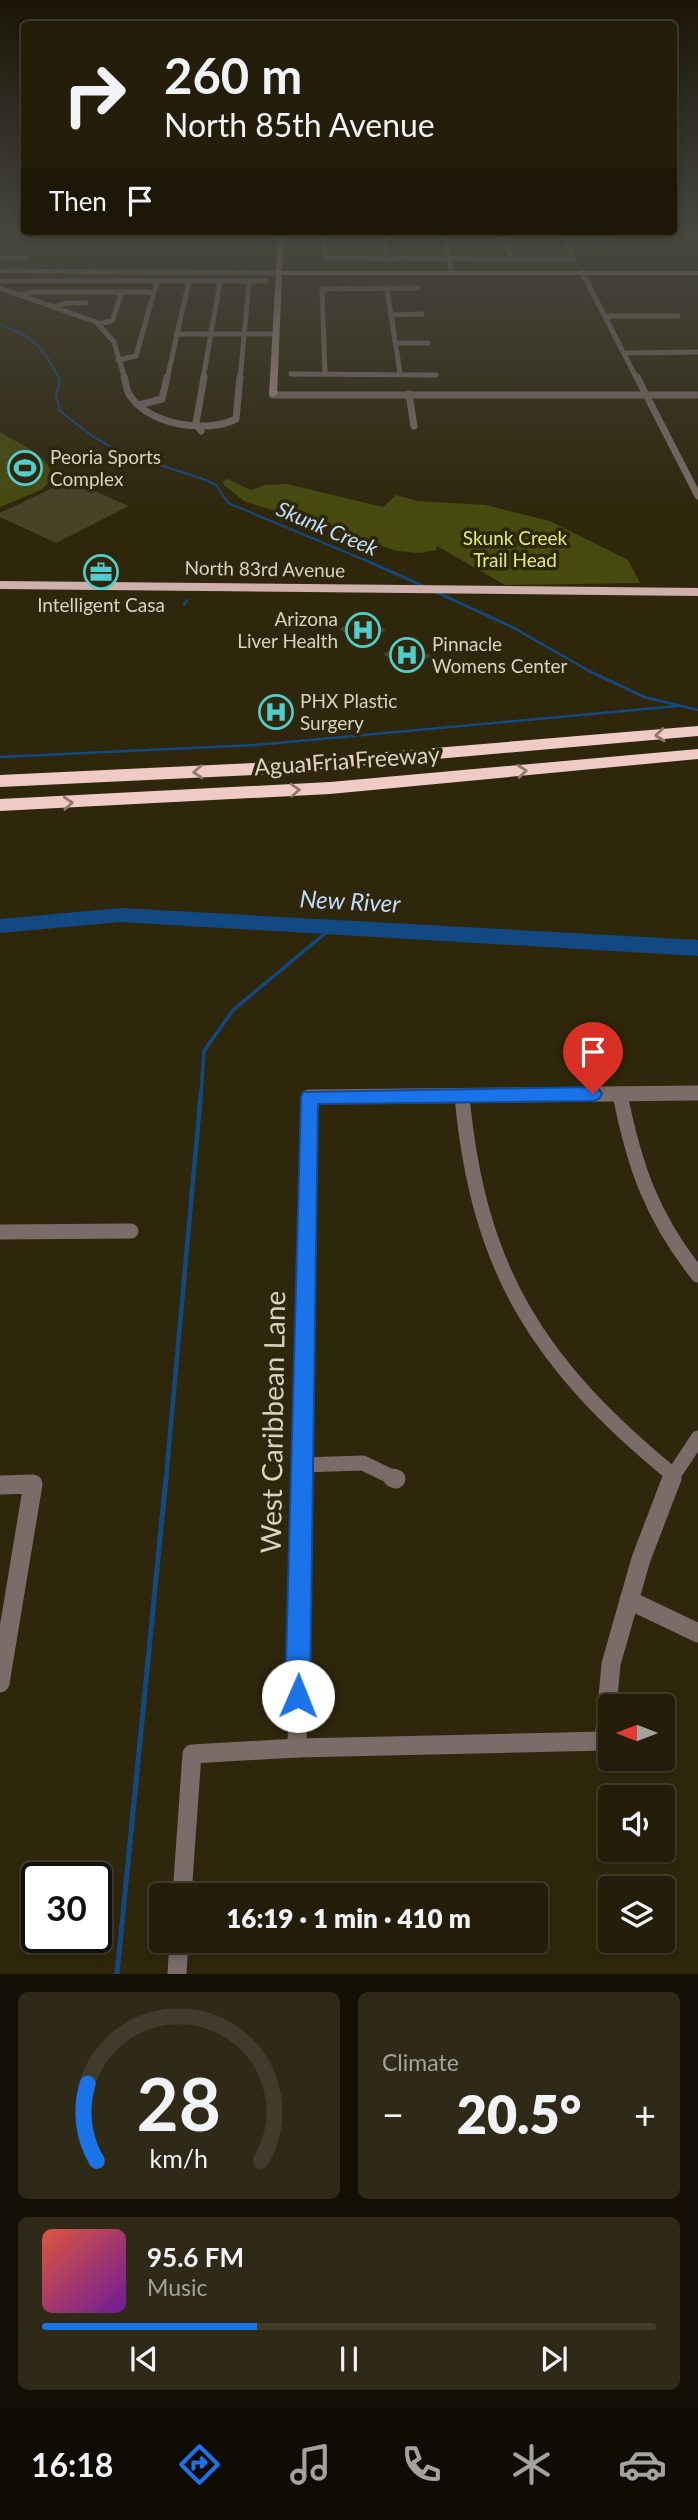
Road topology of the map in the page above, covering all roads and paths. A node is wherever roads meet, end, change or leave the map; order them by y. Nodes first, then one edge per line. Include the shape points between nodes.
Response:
1 (103, 329) edge
2 (144, 329) edge
3 (177, 329) edge
4 (213, 329) edge
5 (246, 329) edge
6 (276, 329) edge
7 (324, 329) edge
8 (394, 329) edge
9 (612, 329) edge
10 (176, 334) junction
11 (212, 334) junction
12 (246, 334) junction
13 (276, 334) junction
14 (396, 343) junction
15 (428, 343) dead end
16 (698, 352) edge
17 (624, 353) junction
18 (118, 360) junction
19 (326, 373) junction
20 (400, 373) junction
21 (292, 374) dead end
22 (436, 375) dead end
23 (409, 394) junction
24 (273, 395) joint
25 (646, 395) junction
26 (698, 395) edge
27 (139, 405) junction
28 (197, 426) junction
29 (414, 426) dead end
30 (203, 432) dead end
31 (698, 496) edge
32 (0, 584) edge
33 (358, 591) junction
34 (698, 592) edge
35 (0, 594) edge
36 (698, 731) edge
37 (698, 754) edge
38 (0, 781) edge
39 (0, 805) edge
40 (698, 1093) edge
41 (620, 1094) junction
42 (462, 1096) junction
43 (131, 1231) dead end
44 (0, 1232) edge
45 (698, 1275) edge
46 (698, 1438) edge
47 (302, 1465) junction
48 (673, 1475) junction
49 (396, 1479) dead end
50 (0, 1485) edge
51 (629, 1600) junction
52 (698, 1633) edge
53 (0, 1683) edge
54 (297, 1748) junction
55 (183, 1883) edge
56 (178, 1953) edge
57 (177, 1974) edge

1 - 18 street via 114,342
2 - 18 street via 136,356
3 - 10 street
4 - 11 street
5 - 12 street
6 - 13 street
7 - 19 street
8 - 14 street
9 - 17 street
10 - 11 street
10 - 27 street via 162,398
11 - 12 street
11 - 28 street
12 - 13 street
12 - 28 street via 234,422
13 - 24 street
14 - 15 street
14 - 20 street
16 - 17 street
17 - 25 street
18 - 27 street via 128,391
19 - 20 street
19 - 21 street
20 - 22 street
23 - 24 street
23 - 25 street
23 - 29 street
25 - 26 street
25 - 31 street
27 - 28 street via 176,425
28 - 30 street
32 - 33 main road, North 83rd Avenue
33 - 34 main road, North 83rd Avenue
33 - 35 main road, North 83rd Avenue
36 -> 38 highway, Agua Fria Freeway via 254,769
39 -> 37 highway, Agua Fria Freeway via 330,789
40 - 41 street
41 - 42 street
41 - 45 street via 633,1161 658,1222
42 - 47 street, West Caribbean Lane via 309,1097
42 - 48 street via 469,1161 510,1289 538,1338 575,1387 623,1435
43 - 44 street
46 - 48 street
47 - 49 street via 363,1463
47 - 54 street, West Caribbean Lane
48 - 51 street
50 - 53 street via 33,1484
51 - 52 street
51 - 54 street via 611,1664 604,1741
54 - 55 street via 192,1754
56 - 57 street

